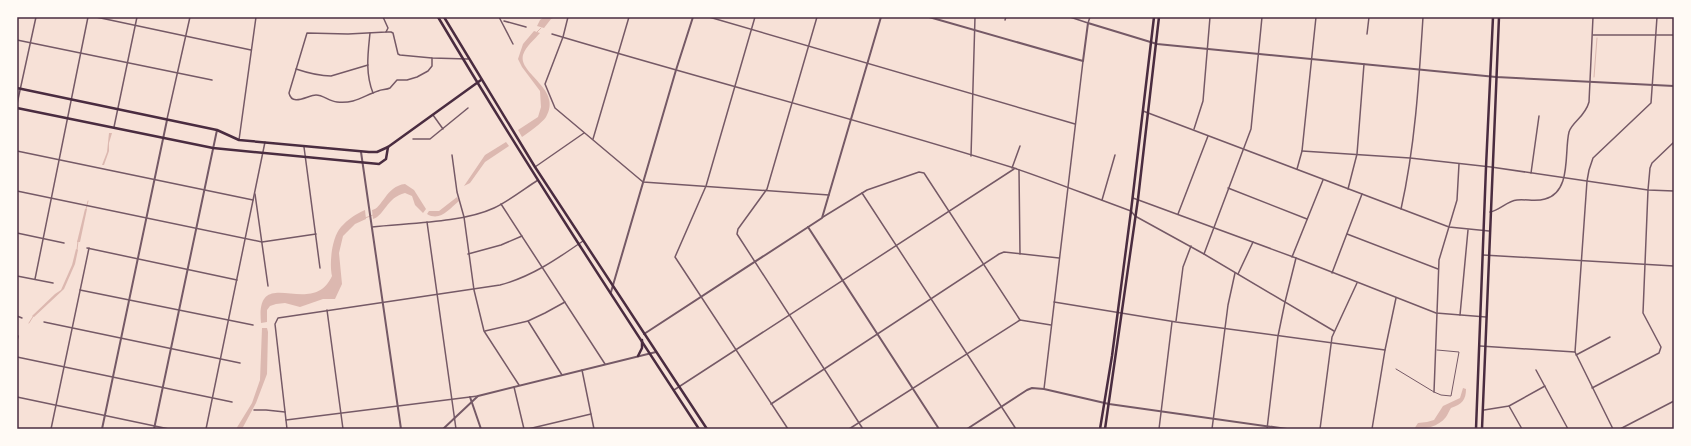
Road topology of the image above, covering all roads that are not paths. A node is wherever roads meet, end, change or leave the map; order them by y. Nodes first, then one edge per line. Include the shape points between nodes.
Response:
1 (36, 17) edge
2 (88, 17) edge
3 (96, 17) edge
4 (137, 17) edge
5 (190, 17) edge
6 (256, 17) edge
7 (383, 17) edge
8 (438, 17) edge
9 (444, 17) edge
10 (499, 17) edge
11 (505, 17) edge
12 (568, 17) edge
13 (629, 17) edge
14 (693, 17) edge
15 (709, 17) edge
16 (755, 17) edge
17 (817, 17) edge
18 (881, 17) edge
19 (929, 17) edge
20 (975, 17) edge
21 (1070, 17) edge
22 (1090, 17) edge
23 (1154, 17) edge
24 (1159, 17) edge
25 (1210, 17) edge
26 (1262, 17) edge
27 (1316, 17) edge
28 (1369, 17) edge
29 (1423, 17) edge
30 (1493, 17) edge
31 (1499, 17) edge
32 (1593, 17) edge
33 (1657, 17) edge
34 (504, 21) junction
35 (1088, 23) junction
36 (503, 24) junction
37 (136, 25) junction
38 (526, 27) dead end
39 (752, 30) junction
40 (975, 31) junction
41 (386, 32) junction
42 (370, 33) junction
43 (552, 34) dead end
44 (1367, 34) dead end
45 (1593, 35) junction
46 (1656, 35) junction
47 (1674, 35) edge
48 (186, 36) junction
49 (562, 37) junction
50 (17, 40) edge
51 (30, 43) junction
52 (1152, 43) junction
53 (513, 44) dead end
54 (1157, 44) junction
55 (809, 46) junction
56 (1207, 49) junction
57 (251, 50) junction
58 (619, 53) junction
59 (81, 54) junction
60 (1258, 54) junction
61 (432, 58) junction
62 (469, 59) junction
63 (1312, 59) junction
64 (463, 60) junction
65 (1083, 61) junction
66 (127, 63) junction
67 (867, 63) junction
68 (1364, 64) junction
69 (368, 65) junction
70 (295, 68) junction
71 (676, 70) junction
72 (1420, 70) junction
73 (177, 74) junction
74 (1490, 76) junction
75 (1496, 77) junction
76 (212, 80) dead end
77 (481, 80) junction
78 (1589, 82) junction
79 (477, 84) junction
80 (1653, 85) junction
81 (1674, 86) edge
82 (735, 87) junction
83 (19, 88) edge
84 (373, 93) junction
85 (973, 94) junction
86 (72, 100) junction
87 (17, 104) edge
88 (792, 104) junction
89 (17, 108) edge
90 (468, 108) dead end
91 (118, 109) junction
92 (1143, 111) junction
93 (1148, 113) junction
94 (433, 115) junction
95 (1539, 116) dead end
96 (68, 119) junction
97 (852, 119) junction
98 (167, 120) junction
99 (1075, 124) junction
100 (114, 128) junction
101 (443, 129) junction
102 (1194, 129) junction
103 (217, 130) junction
104 (584, 132) junction
105 (1208, 135) junction
106 (163, 139) junction
107 (413, 139) dead end
108 (592, 139) junction
109 (239, 140) junction
110 (265, 142) junction
111 (1674, 142) edge
112 (304, 146) junction
113 (1020, 146) dead end
114 (388, 147) junction
115 (213, 148) junction
116 (1244, 150) junction
117 (17, 151) edge
118 (1302, 151) junction
119 (361, 152) junction
120 (263, 154) junction
121 (1357, 154) junction
122 (452, 155) dead end
123 (1115, 155) dead end
124 (971, 156) junction
125 (305, 158) junction
126 (1410, 158) junction
127 (60, 159) junction
128 (362, 164) junction
129 (1459, 164) junction
130 (535, 167) junction
131 (1486, 167) junction
132 (1491, 167) junction
133 (1013, 168) junction
134 (1297, 169) junction
135 (1019, 170) junction
136 (1531, 173) junction
137 (1563, 178) junction
138 (155, 179) junction
139 (538, 180) junction
140 (1323, 180) junction
141 (1587, 181) junction
142 (643, 182) junction
143 (706, 186) junction
144 (1068, 188) junction
145 (1228, 188) junction
146 (205, 189) junction
147 (767, 189) junction
148 (1348, 189) junction
149 (1648, 190) junction
150 (17, 191) edge
151 (1674, 191) edge
152 (255, 192) junction
153 (862, 193) junction
154 (829, 194) junction
155 (1362, 194) junction
156 (52, 198) junction
157 (1133, 198) junction
158 (253, 200) junction
159 (1102, 200) junction
160 (1138, 200) junction
161 (501, 204) junction
162 (1401, 209) junction
163 (564, 211) junction
164 (949, 211) junction
165 (1131, 211) junction
166 (1490, 212) junction
167 (560, 213) junction
168 (1178, 214) junction
169 (1135, 216) junction
170 (146, 217) junction
171 (464, 217) junction
172 (822, 218) junction
173 (1307, 219) junction
174 (427, 222) junction
175 (371, 227) junction
176 (808, 227) junction
177 (1449, 227) junction
178 (196, 228) junction
179 (1215, 228) junction
180 (1468, 230) junction
181 (1484, 230) junction
182 (1489, 231) junction
183 (17, 233) edge
184 (316, 234) junction
185 (1346, 234) junction
186 (522, 236) junction
187 (245, 238) junction
188 (43, 239) junction
189 (583, 241) junction
190 (262, 242) junction
191 (1253, 242) junction
192 (64, 243) dead end
193 (579, 244) junction
194 (896, 245) junction
195 (1191, 246) junction
196 (468, 254) junction
197 (1020, 254) junction
198 (1204, 254) junction
199 (1483, 255) junction
200 (1488, 256) junction
201 (1292, 257) junction
202 (1059, 258) junction
203 (1296, 258) junction
204 (138, 259) junction
205 (1581, 260) junction
206 (754, 262) junction
207 (984, 264) junction
208 (1645, 264) junction
209 (1674, 266) edge
210 (543, 267) junction
211 (320, 268) dead end
212 (188, 269) junction
213 (1438, 269) junction
214 (1235, 273) junction
215 (1332, 273) junction
216 (1238, 274) junction
217 (17, 276) edge
218 (35, 279) junction
219 (237, 280) junction
220 (842, 280) junction
221 (1357, 282) junction
222 (53, 283) dead end
223 (268, 286) dead end
224 (613, 286) junction
225 (80, 290) junction
226 (474, 290) junction
227 (611, 292) junction
228 (437, 295) junction
229 (701, 297) junction
230 (1396, 298) junction
231 (931, 299) junction
232 (129, 300) junction
233 (565, 302) junction
234 (1054, 302) junction
235 (1285, 302) junction
236 (382, 303) junction
237 (179, 310) junction
238 (327, 310) junction
239 (1118, 312) junction
240 (1122, 313) junction
241 (1436, 313) junction
242 (789, 315) junction
243 (1460, 315) junction
244 (17, 316) edge
245 (1481, 316) junction
246 (1486, 317) junction
247 (22, 318) dead end
248 (229, 320) junction
249 (1020, 320) junction
250 (528, 321) junction
251 (1172, 321) junction
252 (44, 322) dead end
253 (1176, 322) junction
254 (253, 325) dead end
255 (1051, 325) junction
256 (71, 328) junction
257 (1225, 328) junction
258 (484, 331) junction
259 (1334, 331) junction
260 (644, 334) junction
261 (877, 334) junction
262 (18, 336) dead end
263 (1278, 336) junction
264 (1610, 337) dead end
265 (121, 338) junction
266 (642, 340) junction
267 (17, 341) edge
268 (1331, 342) junction
269 (1480, 346) junction
270 (1484, 346) junction
271 (171, 349) junction
272 (736, 350) junction
273 (1385, 350) junction
274 (1436, 350) junction
275 (656, 352) junction
276 (650, 353) junction
277 (966, 353) junction
278 (1576, 353) junction
279 (17, 356) edge
280 (638, 356) junction
281 (220, 359) junction
282 (240, 364) dead end
283 (605, 364) junction
284 (63, 366) junction
285 (824, 369) junction
286 (1396, 369) dead end
287 (582, 370) junction
288 (1536, 370) dead end
289 (562, 375) junction
290 (113, 377) junction
291 (519, 386) junction
292 (679, 386) junction
293 (1545, 386) junction
294 (162, 387) junction
295 (514, 387) junction
296 (913, 388) junction
297 (1592, 388) junction
298 (1044, 389) junction
299 (674, 390) junction
300 (1434, 392) junction
301 (478, 396) junction
302 (17, 397) edge
303 (470, 397) junction
304 (213, 398) junction
305 (452, 400) junction
306 (471, 400) junction
307 (1674, 401) edge
308 (232, 402) dead end
309 (1105, 403) junction
310 (771, 404) junction
311 (1109, 404) junction
312 (56, 405) junction
313 (397, 406) junction
314 (1509, 406) junction
315 (1001, 407) junction
316 (254, 410) dead end
317 (1482, 410) junction
318 (285, 412) junction
319 (1161, 412) junction
320 (341, 413) junction
321 (591, 414) junction
322 (105, 416) junction
323 (454, 418) junction
324 (1214, 419) junction
325 (286, 420) junction
326 (859, 423) junction
327 (154, 427) edge
328 (1267, 428) edge
329 (51, 429) edge
330 (102, 429) edge
331 (169, 429) edge
332 (206, 429) edge
333 (287, 429) edge
334 (343, 429) edge
335 (401, 429) edge
336 (443, 429) edge
337 (456, 429) edge
338 (481, 429) edge
339 (524, 429) edge
340 (528, 429) edge
341 (594, 429) edge
342 (699, 429) edge
343 (707, 429) edge
344 (788, 429) edge
345 (849, 429) edge
346 (863, 429) edge
347 (939, 429) edge
348 (966, 429) edge
349 (1016, 429) edge
350 (1100, 429) edge
351 (1105, 429) edge
352 (1159, 429) edge
353 (1212, 429) edge
354 (1287, 429) edge
355 (1320, 429) edge
356 (1372, 429) edge
357 (1476, 429) edge
358 (1482, 429) edge
359 (1522, 429) edge
360 (1568, 429) edge
361 (1613, 429) edge
362 (1620, 429) edge

1 - 51 street
2 - 59 street
3 - 37 street
4 - 37 street
5 - 48 street
6 - 57 street
7 - 41 street via 388,28
8 - 64 main road
9 - 62 main road
10 - 36 street
11 - 34 street
12 - 49 street
13 - 58 street
14 - 71 street
15 - 39 street
16 - 39 street
17 - 55 street
18 - 67 street
19 - 40 street
20 - 40 street
21 - 35 street
22 - 35 street
23 - 52 main road
24 - 54 main road
25 - 56 street
26 - 60 street
27 - 63 street
28 - 44 street
29 - 72 street
30 - 74 main road
31 - 75 main road
32 - 45 street
33 - 46 street
34 - 36 street
34 - 38 street
35 - 52 street
35 - 65 street
36 - 53 street
37 - 48 street
37 - 66 street
39 - 55 street
39 - 82 street
40 - 65 street
40 - 85 street
41 - 42 street
41 - 61 street via 393,33 400,55
42 - 69 street
42 - 70 street via 307,32
43 - 49 street
45 - 46 street
45 - 78 street
46 - 47 street
46 - 80 street
48 - 57 street
48 - 73 street
49 - 58 street
49 - 104 street via 545,84 555,108
50 - 51 street
51 - 59 street
51 - 83 street
52 - 54 street
52 - 92 main road
54 - 56 street
54 - 93 main road
55 - 67 street
55 - 88 street
56 - 60 street
56 - 102 street via 1203,101
57 - 109 street
58 - 71 street
58 - 108 street
59 - 66 street
59 - 86 street
60 - 63 street
60 - 116 street via 1252,129
61 - 64 street
61 - 84 street via 432,66 428,71 410,79 398,79 390,88
62 - 64 street
62 - 77 main road
63 - 68 street
63 - 118 street
64 - 79 main road
65 - 99 street
66 - 73 street
66 - 91 street
67 - 85 street
67 - 97 street
68 - 72 street
68 - 121 street
69 - 70 street via 331,76 317,76
69 - 84 street
70 - 84 street via 289,93 291,98 296,100 316,95 330,101 341,102 360,100
71 - 82 street
71 - 142 street
72 - 74 street
72 - 126 street
73 - 76 street
73 - 98 street
74 - 75 street
74 - 131 main road
75 - 78 street
75 - 132 main road
77 - 79 main road
77 - 130 main road
78 - 80 street
78 - 137 street via 1589,102 1586,111 1570,130
79 - 94 main road
79 - 139 main road
80 - 81 street
80 - 141 street via 1648,108 1593,158
82 - 88 street
82 - 143 street
83 - 86 main road
83 - 87 street
85 - 99 street
85 - 124 street
86 - 91 main road
86 - 96 street
88 - 97 street
88 - 147 street
89 - 96 main road
90 - 101 street
91 - 98 main road
91 - 100 street
92 - 93 street
92 - 157 main road
93 - 102 street
93 - 160 main road
94 - 101 street
94 - 114 main road
95 - 136 street
96 - 100 main road
96 - 127 street
97 - 124 street
97 - 154 street
98 - 103 main road
98 - 106 street
99 - 144 street
100 - 106 main road
101 - 107 street via 428,140
102 - 105 street
103 - 109 main road
103 - 115 street
104 - 108 street
104 - 130 street
105 - 116 street
105 - 168 street
106 - 115 main road
106 - 138 street
108 - 142 street
109 - 110 main road
110 - 112 main road
110 - 120 street
111 - 149 street via 1652,163
112 - 119 main road
112 - 125 street
113 - 133 street
114 - 119 main road via 377,152
114 - 128 main road via 386,159 382,164
115 - 120 main road
115 - 146 street
116 - 134 street
116 - 145 street
117 - 127 street
118 - 121 street
118 - 134 street
119 - 128 street
120 - 125 main road
120 - 152 street
121 - 126 street
121 - 148 street
122 - 171 street via 457,192
123 - 159 street
124 - 133 street
125 - 128 main road
125 - 184 street
126 - 129 street
126 - 162 street
127 - 138 street
127 - 156 street
128 - 175 street
129 - 131 street
129 - 177 street via 1457,200
130 - 163 main road
131 - 132 street
131 - 181 main road
132 - 136 street
132 - 166 main road
133 - 135 street
133 - 164 street
134 - 140 street
135 - 144 street
135 - 197 street
136 - 137 street
137 - 141 street
137 - 166 street via 1558,192 1548,198 1516,200
138 - 146 street
138 - 170 street
139 - 161 street
139 - 167 main road
140 - 148 street
140 - 173 street
141 - 149 street
141 - 205 street
142 - 143 street
142 - 224 street
143 - 147 street
143 - 229 street via 676,257
144 - 159 street
144 - 202 street
145 - 173 street
145 - 179 street
146 - 158 street
146 - 178 street
147 - 154 street
147 - 206 street via 737,231
148 - 155 street
149 - 151 street
149 - 208 street
150 - 156 street
152 - 158 street
152 - 190 street
153 - 164 street via 873,187 922,172
153 - 172 street
153 - 194 street
154 - 172 street
155 - 162 street
155 - 185 street
156 - 170 street
156 - 188 street
157 - 160 street
157 - 165 main road
158 - 187 street
159 - 165 street
160 - 168 street
160 - 169 main road
161 - 171 street via 485,212
161 - 186 street
162 - 177 street
163 - 167 main road
163 - 189 main road
164 - 194 street
164 - 207 street
165 - 169 street
165 - 239 main road
166 - 182 main road
167 - 193 main road
168 - 179 street
169 - 195 street
169 - 240 main road
170 - 178 street
170 - 204 street
171 - 174 street
171 - 196 street
172 - 176 street
173 - 201 street
174 - 175 street
174 - 228 street
175 - 236 street
176 - 206 street
176 - 220 street
177 - 180 street
177 - 213 street via 1440,251
178 - 187 street
178 - 212 street
179 - 191 street
179 - 198 street
180 - 181 street
180 - 243 street
181 - 182 street
181 - 199 main road
182 - 200 main road
183 - 188 street
184 - 190 street
184 - 211 street
185 - 213 street
185 - 215 street
186 - 196 street
186 - 210 street
187 - 190 street
187 - 219 street
188 - 192 street
188 - 218 street
189 - 193 street
189 - 224 main road
190 - 223 street
191 - 201 street
191 - 216 street
193 - 210 street
193 - 227 main road
194 - 220 street
194 - 231 street
195 - 198 street
195 - 253 street via 1182,272
196 - 226 street
197 - 202 street
197 - 207 street via 1004,252
198 - 214 street
199 - 200 street
199 - 245 main road
200 - 205 street
200 - 246 main road
201 - 203 street
202 - 234 street
203 - 215 street
203 - 235 street
204 - 212 street
204 - 225 street via 88,248
204 - 232 street
205 - 208 street
205 - 278 street
206 - 229 street
206 - 242 street
207 - 231 street
207 - 249 street
208 - 209 street
208 - 297 street via 1643,312 1661,347 1659,353
210 - 226 street via 509,283
210 - 233 street
212 - 219 street
212 - 237 street
213 - 241 street
214 - 216 street
214 - 257 street
215 - 221 street
216 - 235 street
217 - 218 street
218 - 222 street
219 - 248 street
220 - 242 street
220 - 261 street
221 - 230 street
221 - 259 street
224 - 227 street
224 - 260 main road
225 - 232 street
225 - 256 street
226 - 228 street
226 - 258 street
227 - 266 main road
228 - 236 street
228 - 305 street
229 - 260 street
229 - 272 street
230 - 241 street
230 - 273 street
231 - 261 street
231 - 277 street
232 - 237 street
232 - 265 street
233 - 250 street
233 - 283 street
234 - 239 street
234 - 255 street
235 - 259 street
235 - 263 street
236 - 238 street
236 - 313 street
237 - 248 street
237 - 271 street
238 - 318 street via 279,318 276,321
238 - 320 street
239 - 240 street
239 - 309 main road
240 - 251 street
240 - 311 main road
241 - 243 street
241 - 274 street
242 - 272 street
242 - 285 street
243 - 245 street
244 - 247 street
245 - 246 street
245 - 269 main road
246 - 270 main road
248 - 254 street
248 - 281 street
249 - 255 street
249 - 277 street
250 - 258 street
250 - 289 street
251 - 253 street
251 - 319 street
252 - 256 street
253 - 257 street
255 - 298 street
256 - 265 street
256 - 284 street
257 - 263 street
257 - 324 street
258 - 291 street
259 - 268 street
260 - 275 main road
261 - 285 street
261 - 296 street
262 - 267 street
263 - 268 street
263 - 328 street
264 - 278 street
265 - 271 street
265 - 290 street
266 - 276 main road
266 - 280 main road
268 - 273 street
268 - 355 street
269 - 270 street
269 - 357 main road
270 - 278 street
270 - 317 main road
271 - 281 street
271 - 294 street
272 - 292 street
272 - 310 street
273 - 356 street
274 - 300 street
274 - 300 lane via 1460,352 1452,396
275 - 276 street
275 - 292 main road
276 - 280 street
276 - 299 main road
277 - 296 street
277 - 315 street
278 - 297 street
279 - 284 street
280 - 283 street
281 - 282 street
281 - 304 street
283 - 287 street
284 - 290 street
284 - 312 street
285 - 310 street
285 - 326 street
286 - 300 lane
287 - 289 street
287 - 321 street
288 - 293 street
289 - 291 street
290 - 294 street
290 - 322 street
291 - 295 street
292 - 299 street
292 - 343 main road
293 - 314 street
293 - 360 street
294 - 304 street
294 - 327 street
295 - 301 street
295 - 339 street
296 - 326 street
296 - 347 street
297 - 361 street
298 - 309 street
298 - 315 street via 1030,389
299 - 342 main road
301 - 303 street
301 - 306 street
302 - 312 street
303 - 305 street
303 - 306 street
304 - 308 street
304 - 332 street
305 - 313 street
305 - 323 street
306 - 323 street
306 - 338 street
307 - 362 street
309 - 311 street
309 - 350 main road
310 - 344 street
311 - 319 street
311 - 351 main road
312 - 322 street
312 - 329 street
313 - 320 street
313 - 335 street
314 - 317 street
314 - 359 street
315 - 348 street
315 - 349 street
316 - 318 street
317 - 358 main road
318 - 325 street
319 - 324 street
319 - 352 street
320 - 325 street
320 - 334 street
321 - 340 street
321 - 341 street
322 - 327 street
322 - 330 street
323 - 336 street
323 - 337 street
324 - 328 street
324 - 353 street
325 - 333 street
326 - 345 street
326 - 346 street
327 - 331 street
328 - 354 street

